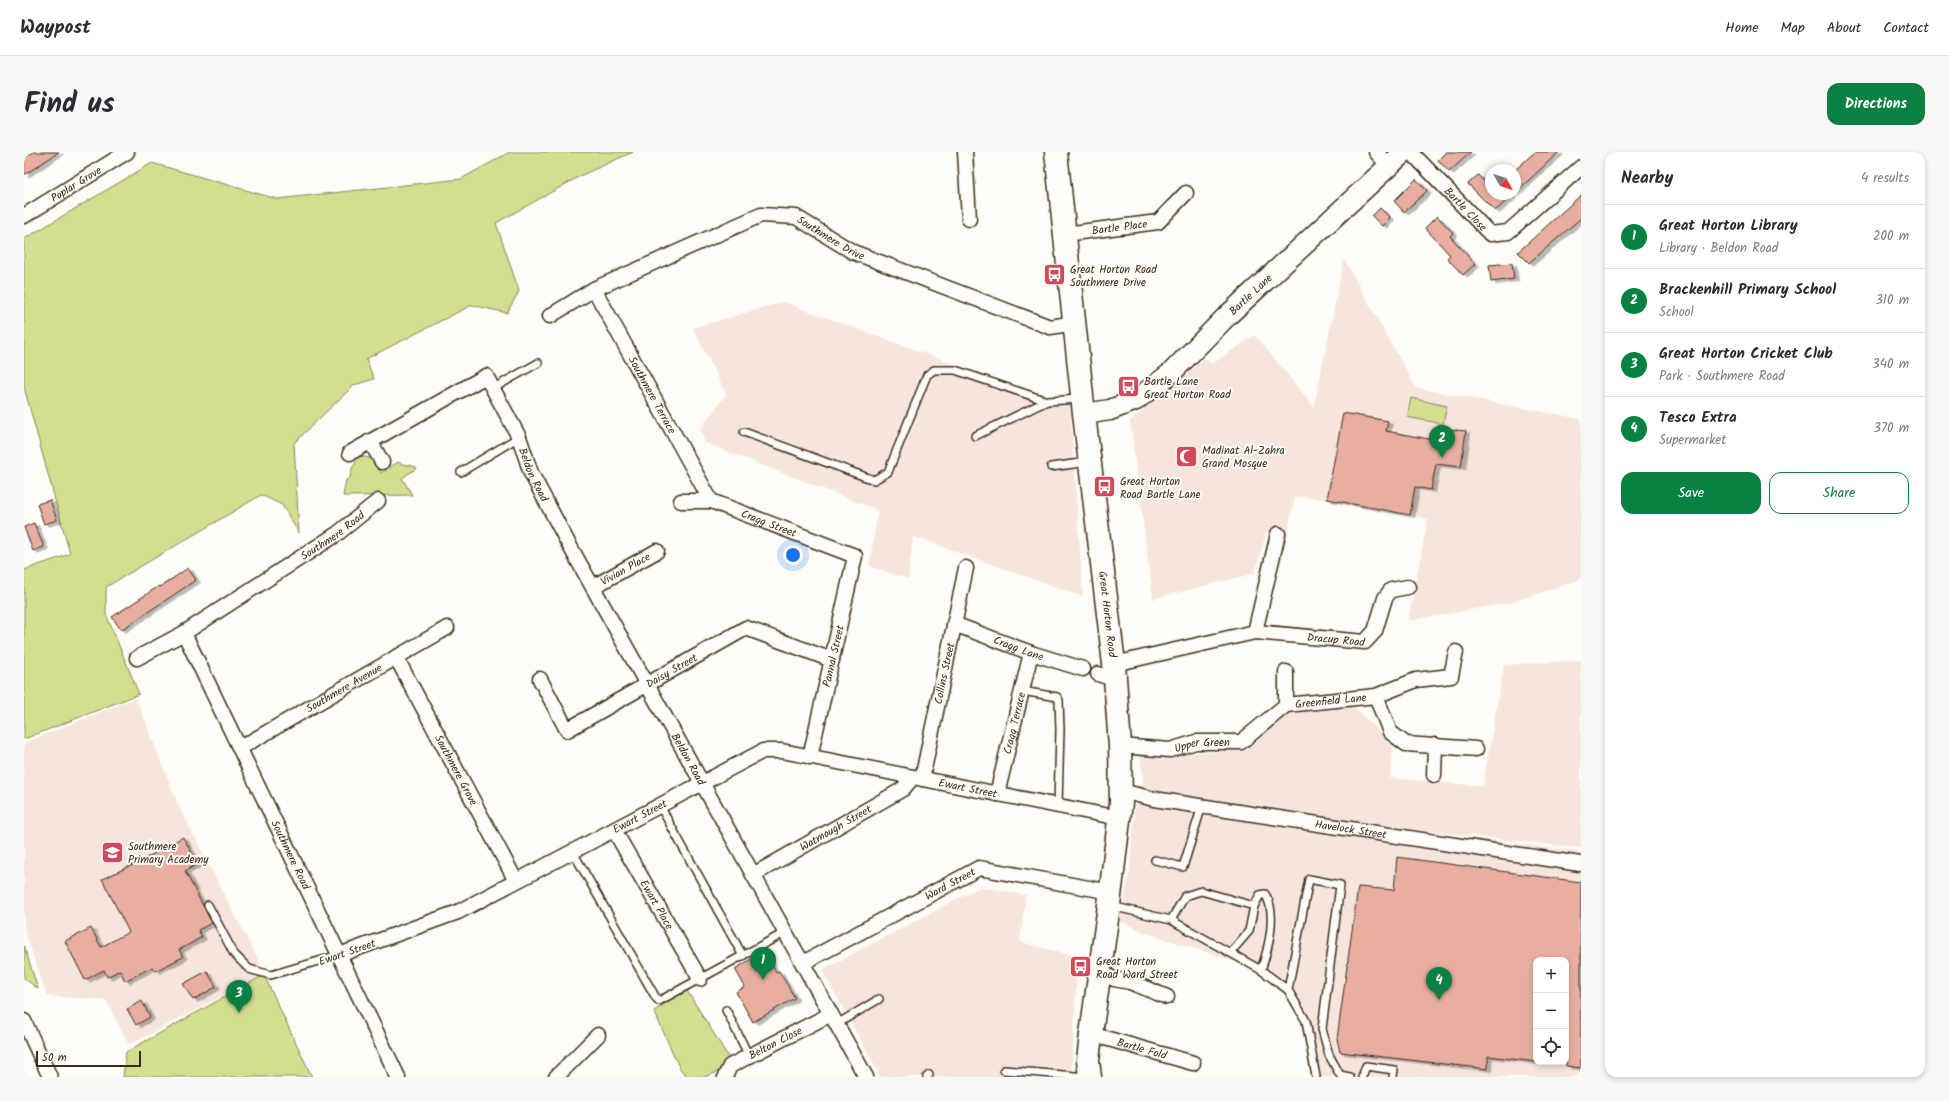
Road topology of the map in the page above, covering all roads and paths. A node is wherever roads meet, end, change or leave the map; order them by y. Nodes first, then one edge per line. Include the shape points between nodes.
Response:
1 (128, 152) edge
2 (965, 152) edge
3 (1056, 152) edge
4 (1404, 152) edge
5 (1411, 152) edge
6 (1383, 159) edge
7 (1581, 167) edge
8 (1186, 193) dead end
9 (24, 216) edge
10 (969, 219) dead end
11 (1065, 234) junction
12 (594, 289) junction
13 (550, 316) dead end
14 (1075, 323) junction
15 (538, 363) dead end
16 (492, 389) junction
17 (1047, 401) junction
18 (1083, 406) junction
19 (744, 432) dead end
20 (976, 436) dead end
21 (519, 437) junction
22 (370, 441) junction
23 (350, 453) dead end
24 (1090, 461) junction
25 (382, 462) dead end
26 (1052, 467) dead end
27 (461, 472) dead end
28 (711, 500) junction
29 (378, 501) dead end
30 (681, 501) dead end
31 (1278, 534) dead end
32 (657, 551) dead end
33 (855, 556) joint
34 (966, 568) dead end
35 (593, 587) junction
36 (1408, 587) dead end
37 (954, 624) junction
38 (448, 628) dead end
39 (184, 632) junction
40 (1255, 632) junction
41 (1456, 652) dead end
42 (1031, 653) junction
43 (396, 657) junction
44 (137, 658) dead end
45 (832, 660) junction
46 (1083, 669) dead end
47 (1286, 672) dead end
48 (1109, 673) junction
49 (540, 680) dead end
50 (648, 686) junction
51 (1022, 691) junction
52 (1376, 696) junction
53 (1286, 705) junction
54 (1435, 745) junction
55 (1120, 746) junction
56 (240, 748) junction
57 (1476, 749) dead end
58 (810, 757) junction
59 (1434, 775) dead end
60 (918, 778) junction
61 (702, 783) junction
62 (1121, 792) junction
63 (997, 794) junction
64 (660, 806) junction
65 (1058, 806) junction
66 (1202, 806) junction
67 (1119, 818) junction
68 (614, 830) junction
69 (573, 852) junction
70 (1155, 860) dead end
71 (1580, 864) edge
72 (753, 875) junction
73 (516, 881) junction
74 (1110, 899) junction
75 (208, 905) dead end
76 (1254, 906) junction
77 (1171, 920) junction
78 (786, 932) junction
79 (1231, 952) junction
80 (339, 955) junction
81 (743, 956) junction
82 (803, 963) junction
83 (1261, 970) junction
84 (1099, 972) junction
85 (700, 980) junction
86 (1288, 990) junction
87 (1167, 998) dead end
88 (879, 999) dead end
89 (726, 1010) dead end
90 (834, 1019) junction
91 (24, 1021) edge
92 (1091, 1034) junction
93 (598, 1035) dead end
94 (750, 1056) junction
95 (1194, 1063) dead end
96 (1004, 1070) dead end
97 (1393, 1073) edge
98 (50, 1077) edge
99 (398, 1077) edge
100 (556, 1077) edge
101 (725, 1077) edge
102 (866, 1077) edge
103 (1089, 1077) edge
104 (1316, 1077) edge
105 (1350, 1077) edge
106 (1362, 1077) edge

1 - 9 street, Poplar Grove
2 - 10 street
3 - 11 main road, Great Horton Road
4 - 6 street, Bartle Lane
5 - 7 street, Bartle Close via 1490,234 1508,232
6 - 18 street, Bartle Lane via 1171,373 1136,400 1110,410
8 - 11 street, Bartle Place via 1158,222
11 - 14 main road, Great Horton Road
12 - 13 street, Southmere Drive
12 - 14 street, Southmere Drive via 761,215 796,217 853,252 1050,327
12 - 28 street, Southmere Terrace
14 - 18 main road, Great Horton Road
15 - 16 lane
16 - 21 street, Beldon Road
16 - 22 street, Beldon Road via 486,376
17 - 18 lane
17 - 19 lane via 955,370 934,370 927,375 888,472 874,480
17 - 20 lane
18 - 24 main road, Great Horton Road
21 - 27 lane, Beldon Road
21 - 35 street, Beldon Road via 531,473
22 - 23 street, Beldon Road
22 - 25 street
24 - 26 lane
24 - 48 main road, Great Horton Road
28 - 30 street, Cragg Street
28 - 33 street, Cragg Street
29 - 39 street, Southmere Road via 337,534
31 - 40 street
32 - 35 street, Vivian Place
33 - 45 street, Pannal Street
34 - 37 street, Collins Street
35 - 50 street, Beldon Road
36 - 40 street, Dracup Road via 1392,590 1385,598 1375,631 1365,642
37 - 42 street, Cragg Lane
37 - 60 street, Collins Street
38 - 43 street, Southmere Avenue
39 - 44 street, Southmere Road
39 - 56 street, Southmere Road
40 - 48 street, Dracup Road
41 - 52 street, Greenfield Lane via 1451,676 1416,680
42 - 46 street, Cragg Lane
42 - 51 street, Cragg Terrace
43 - 56 street, Southmere Avenue
43 - 73 street, Southmere Grove
45 - 50 street, Daisy Street via 746,628
45 - 58 street, Pannal Street
47 - 53 street
48 - 55 main road, Great Horton Road
49 - 50 street, Daisy Street via 567,730
50 - 61 street, Beldon Road
51 - 63 street, Cragg Terrace
51 - 65 lane via 1057,697 1059,700
52 - 53 street, Greenfield Lane
52 - 54 street via 1390,732 1406,744
53 - 55 street, Upper Green via 1241,742 1196,742 1170,750
54 - 57 street
54 - 59 street
55 - 62 main road, Great Horton Road
56 - 80 street, Southmere Road
58 - 60 street, Ewart Street
58 - 61 street, Ewart Street via 782,751 763,751
60 - 63 street, Ewart Street
60 - 72 street, Watmough Street
61 - 64 street, Ewart Street
61 - 72 street, Beldon Road
62 - 66 street, Havelock Street
62 - 67 main road, Great Horton Road
63 - 65 street, Ewart Street
64 - 68 street, Ewart Street
64 - 81 lane
65 - 67 street, Ewart Street
66 - 70 lane via 1183,868
66 - 71 street, Havelock Street
67 - 74 main road, Great Horton Road
68 - 69 street, Ewart Street
68 - 85 street, Ewart Place
69 - 73 street, Ewart Street
69 - 85 lane via 657,1000 663,1000
72 - 78 street, Beldon Road
73 - 80 street, Ewart Street via 458,912
74 - 77 lane
74 - 82 street, Ward Street via 979,868
74 - 84 main road, Great Horton Road
75 - 80 lane, Ewart Street via 234,954 249,969 271,976
76 - 77 lane via 1201,891 1186,896
76 - 79 lane via 1250,930
76 - 83 lane via 1260,895 1266,894 1270,901 1268,950
77 - 79 lane
78 - 81 lane
78 - 82 street, Beldon Road
79 - 83 lane
80 - 99 street, Southmere Road
81 - 85 lane
82 - 90 street, Beldon Road
83 - 86 lane
84 - 87 street
84 - 92 main road, Great Horton Road
86 - 104 lane via 1306,1021
86 - 105 lane via 1309,879 1340,885 1322,1029 1329,1056 1340,1075
88 - 90 lane
89 - 94 lane
90 - 94 street, Belton Close
90 - 102 street, Beldon Road
91 - 98 street
92 - 95 street, Bartle Fold
92 - 103 main road, Great Horton Road
93 - 100 street
94 - 101 street, Belton Close via 730,1066
96 - 103 lane
97 - 106 lane via 1366,1066

